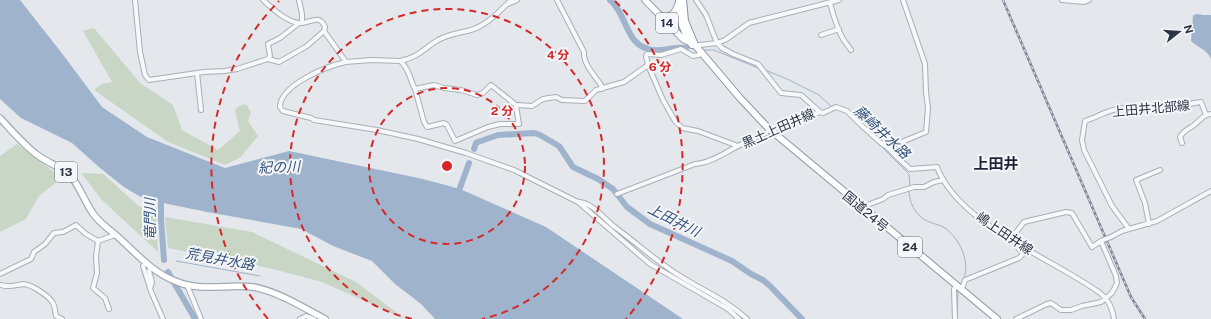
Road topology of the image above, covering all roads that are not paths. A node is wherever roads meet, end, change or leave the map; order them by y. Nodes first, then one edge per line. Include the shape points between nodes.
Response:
1 (135, 0) edge
2 (263, 0) edge
3 (299, 0) edge
4 (511, 0) edge
5 (517, 0) edge
6 (557, 0) edge
7 (645, 0) edge
8 (678, 0) edge
9 (683, 0) edge
10 (696, 0) edge
11 (839, 0) edge
12 (903, 0) edge
13 (1062, 0) edge
14 (1089, 0) edge
15 (830, 2) junction
16 (506, 4) junction
17 (661, 17) junction
18 (300, 23) junction
19 (839, 29) junction
20 (324, 31) junction
21 (821, 35) dead end
22 (717, 43) junction
23 (693, 44) junction
24 (851, 50) dead end
25 (700, 55) junction
26 (268, 59) junction
27 (400, 61) junction
28 (346, 62) junction
29 (648, 65) junction
30 (197, 73) junction
31 (415, 89) junction
32 (602, 89) junction
33 (740, 98) junction
34 (518, 105) junction
35 (201, 110) dead end
36 (820, 112) junction
37 (1209, 114) edge
38 (0, 118) edge
39 (1182, 144) dead end
40 (738, 146) junction
41 (899, 160) junction
42 (1160, 170) dead end
43 (943, 180) junction
44 (1211, 191) edge
45 (618, 194) dead end
46 (578, 202) junction
47 (862, 207) junction
48 (1149, 224) junction
49 (1129, 229) junction
50 (115, 235) junction
51 (1011, 239) junction
52 (98, 241) junction
53 (1102, 241) junction
54 (1016, 243) junction
55 (142, 266) dead end
56 (152, 267) junction
57 (0, 274) edge
58 (0, 285) edge
59 (185, 285) junction
60 (959, 287) junction
61 (150, 289) junction
62 (1107, 298) junction
63 (109, 309) dead end
64 (62, 319) edge
65 (163, 319) edge
66 (201, 319) edge
67 (300, 319) edge
68 (314, 319) edge
69 (325, 319) edge
70 (739, 319) edge
71 (747, 319) edge
72 (955, 319) edge
73 (997, 319) edge
74 (1016, 319) edge
75 (1114, 319) edge

1 - 30 street via 140,52 145,75 149,80
2 - 18 street via 284,17
3 - 18 street via 302,14
4 - 16 street
5 - 16 street
6 - 32 street
7 - 17 main road, 14
8 - 17 street via 670,16
8 - 23 highway, 国道24号 / 24 via 680,19
9 - 23 highway, 国道24号 / 24 via 685,21
10 - 22 street via 706,15
11 - 15 street
12 - 41 street via 925,64 928,108 926,132 892,146
13 - 14 street
15 - 19 street
15 - 22 street via 749,23
16 - 27 street via 494,17 481,25 448,36 415,57
17 - 23 main road, 14 via 683,39
18 - 20 street via 318,20 324,24
18 - 26 street via 268,44
19 - 21 street
19 - 24 street
20 - 26 street via 307,46 280,62
20 - 28 street
22 - 23 street
22 - 36 street, 黒土上田井線 via 733,54 758,64 781,93 802,95
23 - 25 highway, 国道24号 / 24
23 - 33 highway, 国道24号 / 24
25 - 29 street via 693,56 681,49 661,55 648,54
25 - 33 highway, 国道24号 / 24
26 - 30 street via 237,69
27 - 28 street
27 - 31 street via 406,66
28 - 46 street via 322,69 301,80 281,98 280,107 283,111 314,120 377,130 466,153 514,170
29 - 32 street via 624,82
29 - 40 street via 675,122 682,128 698,131
30 - 35 street
31 - 34 street via 434,85 477,95 491,85
31 - 34 street via 427,127 444,123 455,141 500,124 519,124 516,106
32 - 34 street via 596,90 585,101 562,100 556,97 543,99 532,106
33 - 47 highway, 国道24号 / 24 via 771,131
36 - 40 street, 黒土上田井線 via 794,120
36 - 41 street, 嶋上田井線 via 836,107 848,111
37 - 39 street via 1182,133
37 - 49 street, 上田井北部線 via 1202,102 1162,108 1118,109 1101,113 1085,121 1082,140 1084,150 1112,206
38 - 50 main road, 13 via 37,155 71,177 92,213
40 - 45 street, 黒土上田井線 via 726,154
41 - 43 street, 嶋上田井線 via 910,168 937,167
42 - 48 street via 1136,180 1145,203
43 - 47 street via 888,195
43 - 51 street, 嶋上田井線 via 980,219
44 - 48 street
46 - 70 street via 650,264 728,309
46 - 71 street via 592,207 665,266 719,297
47 - 60 highway, 国道24号 / 24
48 - 49 street
49 - 53 street, bridge
50 - 52 street
50 - 56 main road, 13
51 - 53 street via 1024,222 1066,212 1072,213 1092,247
51 - 54 street, 嶋上田井線
52 - 57 street via 76,224 63,232 52,234 46,244 34,252 31,259
52 - 63 street via 98,273 93,288 105,298
53 - 62 street via 1116,276 1115,287
54 - 60 street via 1022,252 1019,258 966,280
54 - 62 street, 嶋上田井線 via 1088,284
55 - 61 street
56 - 59 main road, 13
56 - 61 street via 149,271 152,282
58 - 64 street via 9,288 25,284 32,287 52,301 56,316
59 - 66 street
59 - 69 main road, 13 via 261,289
60 - 72 street via 954,289
60 - 73 highway, 国道24号 / 24
61 - 65 street
62 - 74 street via 1066,311 1051,303
62 - 75 street
67 - 68 street via 307,316

